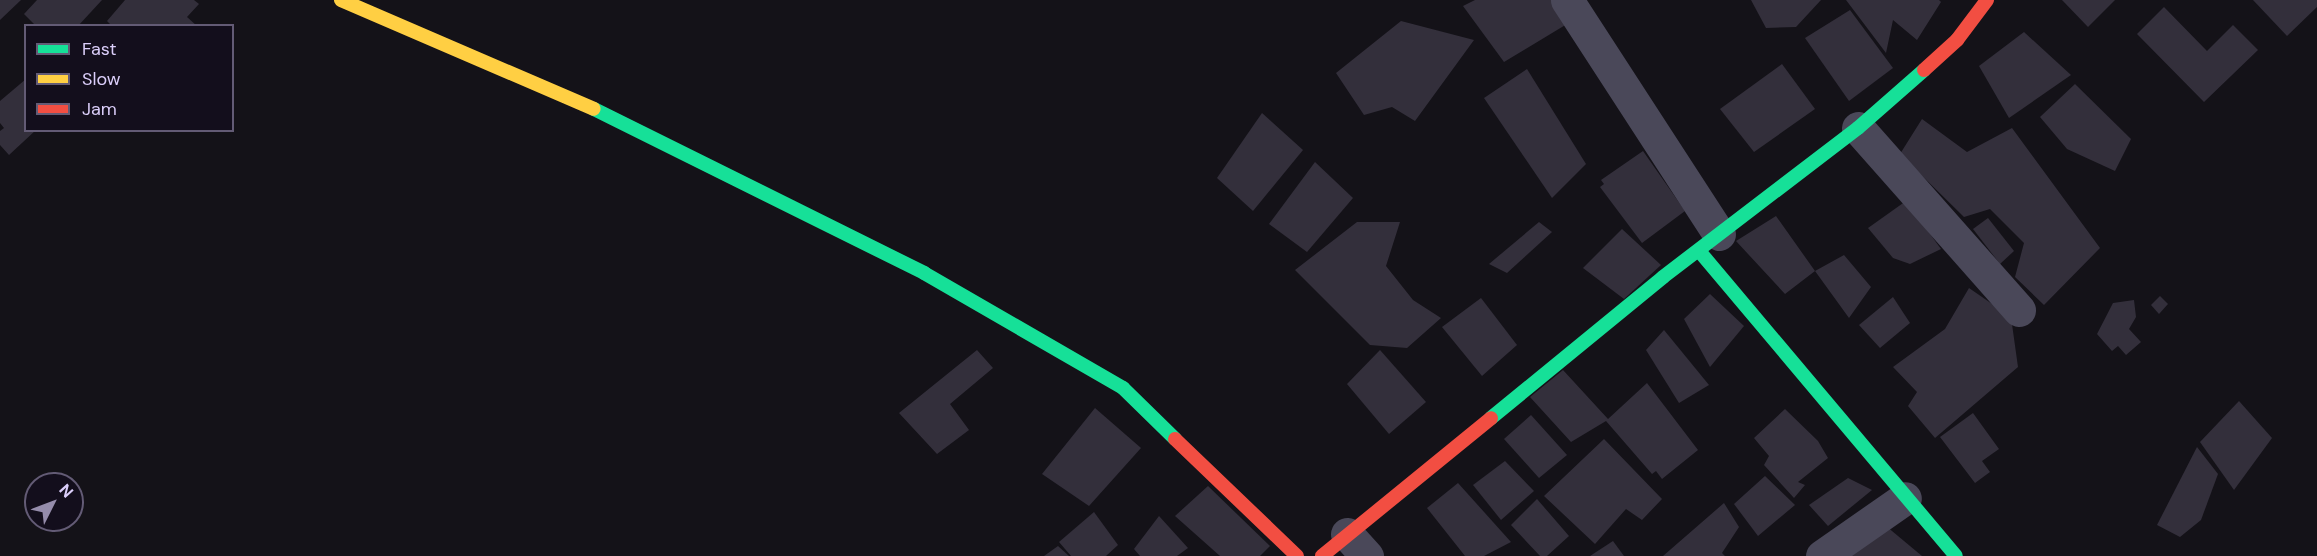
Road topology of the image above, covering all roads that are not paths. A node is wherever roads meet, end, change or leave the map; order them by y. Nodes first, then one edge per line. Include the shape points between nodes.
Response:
1 (341, 0) edge
2 (1567, 0) edge
3 (1987, 0) edge
4 (1858, 128) junction
5 (1709, 243) junction
6 (2019, 310) dead end
7 (1905, 498) junction
8 (1357, 545) edge
9 (1297, 556) edge
10 (1322, 556) edge
11 (1822, 556) edge
12 (1956, 556) edge

1 - 9 street via 628,123 924,273 1123,388
2 - 5 street
3 - 4 street via 1957,40
4 - 5 street
4 - 6 street
5 - 7 street
5 - 8 street
7 - 11 street
7 - 12 street
8 - 10 street

